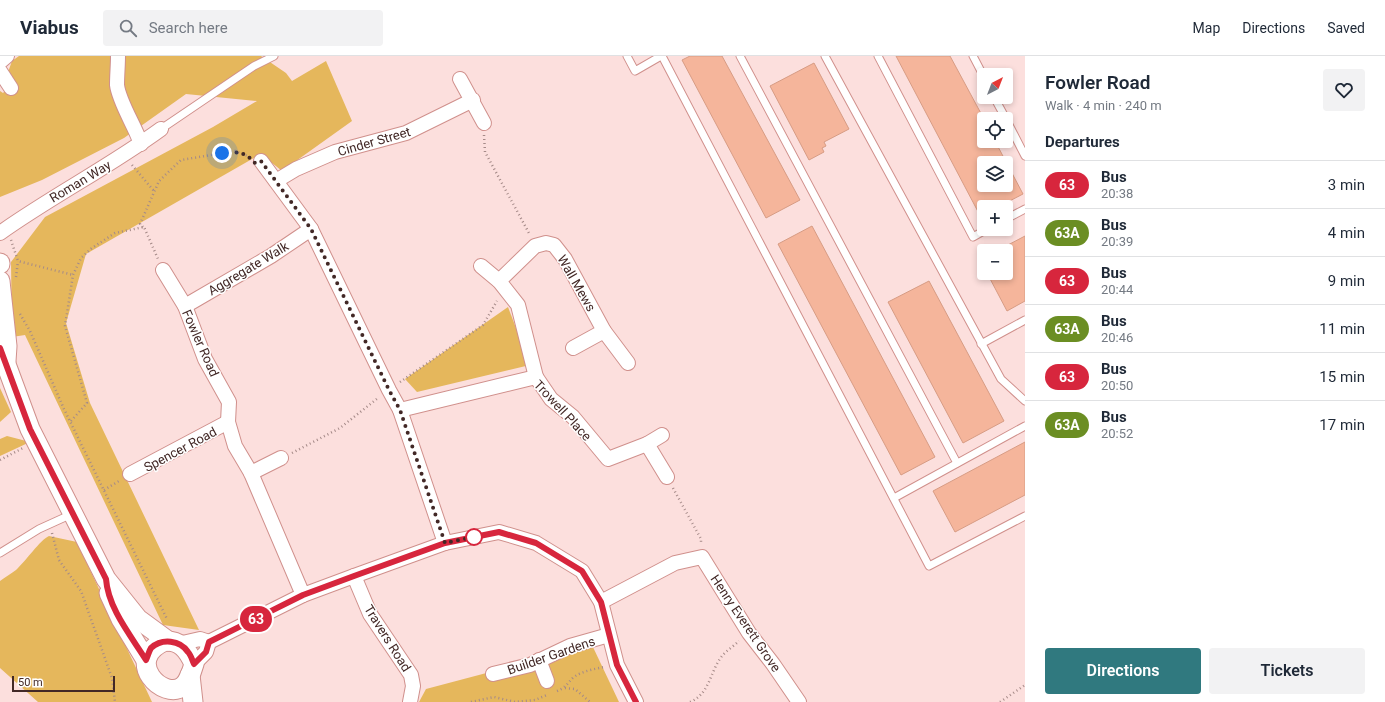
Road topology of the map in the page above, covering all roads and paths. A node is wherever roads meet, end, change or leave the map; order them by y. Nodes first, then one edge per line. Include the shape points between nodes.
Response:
1 (7, 56) edge
2 (118, 56) edge
3 (274, 56) edge
4 (627, 56) edge
5 (661, 56) edge
6 (740, 56) edge
7 (825, 56) edge
8 (878, 56) edge
9 (973, 56) edge
10 (0, 62) edge
11 (979, 68) edge
12 (0, 71) edge
13 (460, 79) dead end
14 (11, 88) dead end
15 (473, 100) junction
16 (484, 123) joint
17 (161, 129) joint
18 (1013, 133) edge
19 (141, 144) junction
20 (123, 155) junction
21 (1025, 156) edge
22 (261, 161) joint
23 (276, 181) junction
24 (154, 191) junction
25 (1024, 212) edge
26 (1013, 216) edge
27 (144, 227) junction
28 (311, 229) junction
29 (3, 230) edge
30 (977, 234) edge
31 (534, 246) junction
32 (6, 263) edge
33 (481, 266) dead end
34 (163, 270) joint
35 (73, 275) junction
36 (8, 281) edge
37 (499, 281) junction
38 (185, 306) junction
39 (17, 307) dead end
40 (1025, 320) edge
41 (604, 331) junction
42 (981, 344) junction
43 (573, 348) dead end
44 (3, 354) edge
45 (628, 363) dead end
46 (536, 377) junction
47 (1025, 401) edge
48 (400, 410) junction
49 (71, 421) junction
50 (228, 422) junction
51 (1025, 426) edge
52 (662, 435) dead end
53 (36, 442) junction
54 (647, 444) junction
55 (281, 458) dead end
56 (0, 460) edge
57 (957, 464) junction
58 (251, 473) junction
59 (130, 474) joint
60 (667, 477) joint
61 (104, 490) junction
62 (894, 498) junction
63 (72, 514) junction
64 (1025, 516) edge
65 (50, 524) junction
66 (445, 543) junction
67 (0, 553) edge
68 (702, 557) junction
69 (354, 576) junction
70 (106, 579) junction
71 (303, 595) junction
72 (601, 602) junction
73 (749, 633) junction
74 (609, 635) junction
75 (172, 637) junction
76 (209, 642) junction
77 (146, 660) junction
78 (540, 660) junction
79 (192, 669) junction
80 (493, 674) dead end
81 (547, 681) dead end
82 (1025, 685) edge
83 (565, 688) dead end
84 (172, 696) edge
85 (115, 702) edge
86 (193, 702) edge
87 (410, 702) edge
88 (590, 702) edge
89 (636, 702) edge
90 (690, 702) edge
91 (799, 702) edge
92 (1000, 702) edge

1 - 10 street
2 - 19 street via 117,86
3 - 17 lane via 254,66
4 - 5 lane via 635,71
5 - 62 lane
6 - 57 lane
7 - 42 lane
8 - 30 lane via 972,237
9 - 11 lane
12 - 14 street
13 - 15 street
15 - 16 street
15 - 23 street, Cinder Street via 406,133 335,152 296,168
16 - 31 path via 485,152 530,233
17 - 19 street, Roman Way
18 - 21 lane
19 - 20 street, Roman Way
20 - 24 path
20 - 29 street, Roman Way
22 - 23 street
22 - 24 path via 255,163 248,155 236,151 181,160 159,181
23 - 28 street
24 - 27 path via 140,224
25 - 26 lane
27 - 34 path
27 - 35 path via 115,233 92,248 81,258
28 - 38 street, Aggregate Walk via 271,256
28 - 48 street
29 - 32 path
31 - 37 street
31 - 41 street, Wall Mews via 554,245 565,259
32 - 35 path
32 - 36 path
33 - 37 street
34 - 38 street, Fowler Road
35 - 49 path via 65,326 88,403
36 - 44 street via 7,346
37 - 46 street via 518,305
38 - 50 street, Fowler Road via 205,359 229,402
39 - 49 path
40 - 42 lane
41 - 43 street
41 - 45 street
42 - 47 lane via 1001,379
44 - 53 street
46 - 48 street, Trowell Place
46 - 54 street, Trowell Place via 551,399 572,417 608,459
48 - 66 street
49 - 61 path
50 - 58 street, Fowler Road via 235,446
50 - 59 street, Spencer Road
51 - 57 lane
52 - 54 street, Trowell Place
53 - 56 path
53 - 63 street
54 - 60 street
55 - 58 street
57 - 62 lane
58 - 71 street, Fowler Road
59 - 61 path
60 - 68 path via 701,539
61 - 75 path
62 - 64 lane via 929,566
63 - 65 lane
63 - 70 street
65 - 67 lane
65 - 85 path via 59,560 81,591 112,678
66 - 69 street
66 - 72 street via 499,532 536,543 582,571
68 - 72 street via 675,563
68 - 73 street, Henry Everett Grove
69 - 71 street
69 - 87 street, Travers Road via 370,614 410,675 414,686
70 - 75 street via 138,619
70 - 77 street via 107,588 121,619
71 - 76 street
72 - 74 street
73 - 90 path via 723,655 706,688 696,700
73 - 91 street, Henry Everett Grove
74 - 78 street, Builder Gardens via 570,646
74 - 89 street via 617,665
75 - 76 street
75 - 77 street via 150,649
75 - 79 street via 188,651
76 - 79 street via 206,652
77 - 84 street via 146,670
78 - 80 street, Builder Gardens
78 - 81 street
79 - 84 street via 183,686
79 - 86 street
82 - 92 path
83 - 88 path via 575,689

